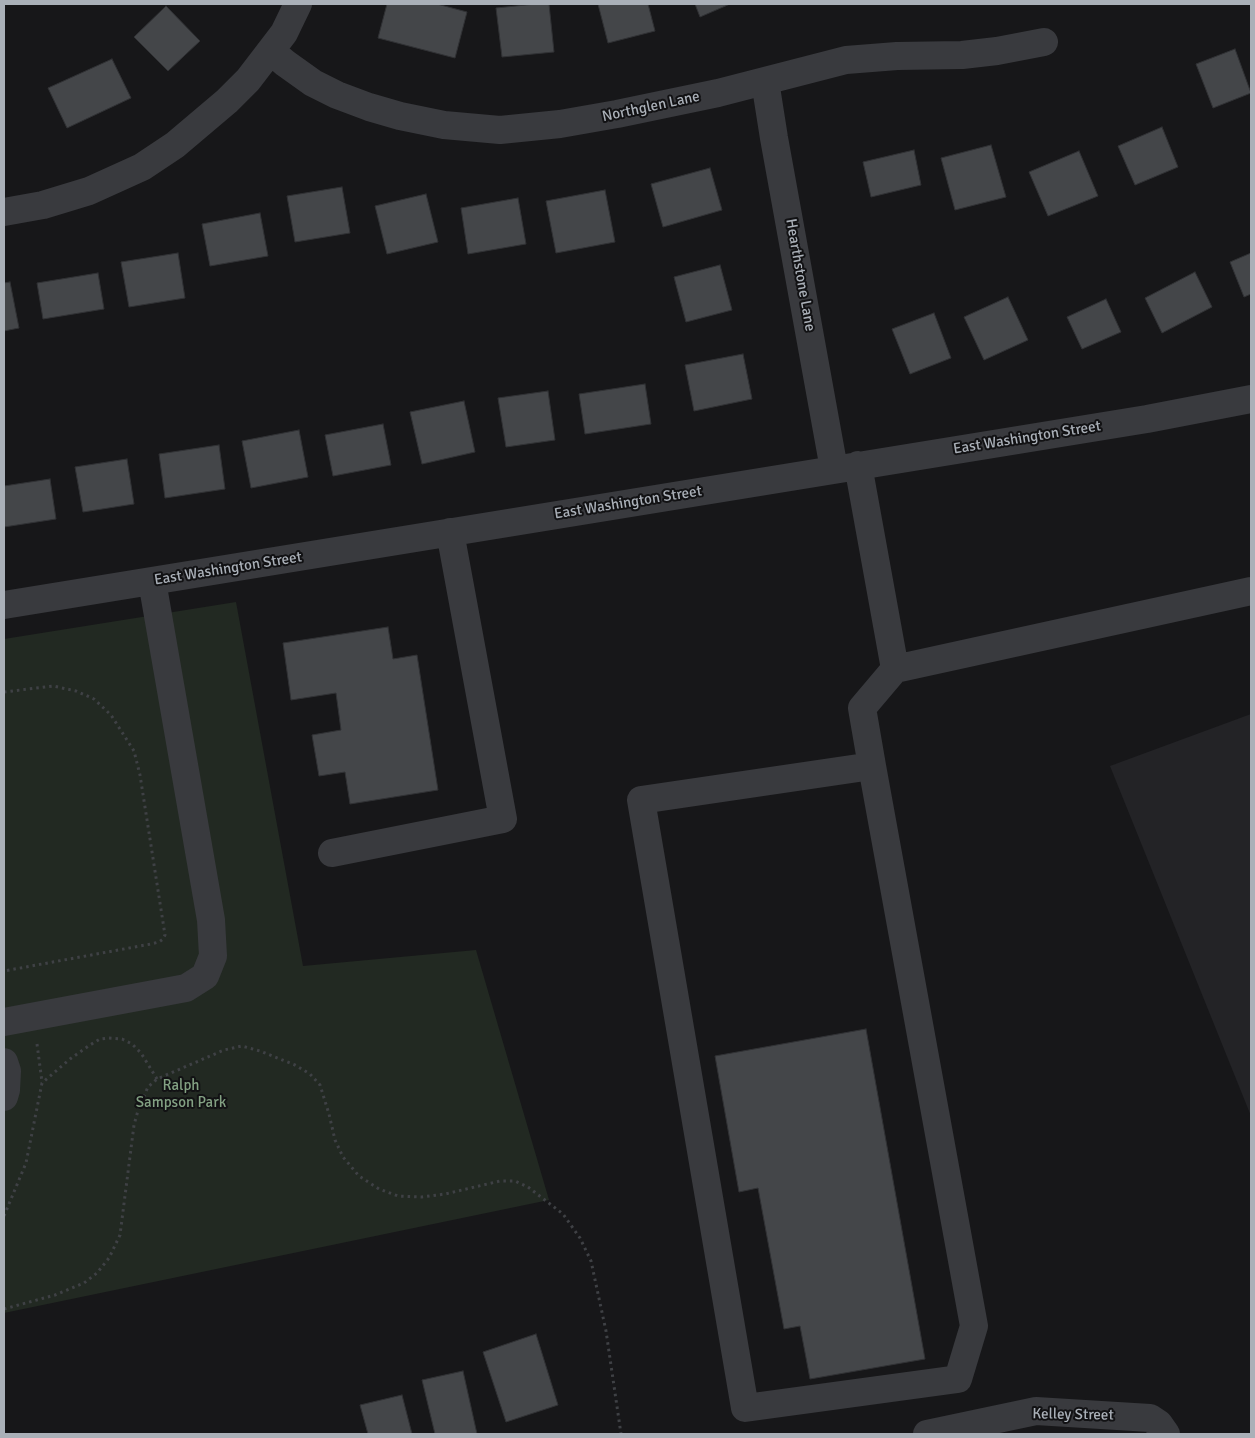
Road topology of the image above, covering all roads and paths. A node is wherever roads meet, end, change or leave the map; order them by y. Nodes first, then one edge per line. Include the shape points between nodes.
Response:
1 (298, 4) edge
2 (1044, 42) dead end
3 (271, 52) junction
4 (765, 81) junction
5 (4, 212) edge
6 (1251, 399) edge
7 (846, 467) junction
8 (450, 532) junction
9 (152, 581) junction
10 (1251, 591) edge
11 (4, 605) edge
12 (895, 669) junction
13 (4, 692) edge
14 (872, 766) junction
15 (332, 853) dead end
16 (4, 971) edge
17 (4, 1022) edge
18 (37, 1038) dead end
19 (4, 1062) edge
20 (157, 1079) junction
21 (42, 1083) junction
22 (4, 1097) edge
23 (4, 1216) edge
24 (4, 1309) edge
25 (1163, 1429) edge
26 (621, 1434) edge
27 (927, 1434) edge

1 - 3 street
2 - 4 street, Northglen Lane via 962,55 846,60
3 - 4 street, Northglen Lane via 314,83 369,107 422,121 489,130 579,121
3 - 5 street via 228,101 175,145 142,167 62,200
4 - 7 street, Hearthstone Lane via 774,138
6 - 7 street, East Washington Street
7 - 8 street, East Washington Street
7 - 12 street, Hearthstone Lane
8 - 9 street, East Washington Street
8 - 15 street via 503,818
9 - 11 street, East Washington Street
9 - 17 street via 211,920 213,956 205,976 186,988
10 - 12 street
12 - 14 street via 862,708
13 - 16 path via 54,686 94,699 111,715 134,751 138,767 165,935 163,940 151,944
14 - 14 street via 974,1326 958,1379 745,1408 641,800
18 - 21 path
19 - 22 street via 7,1071
20 - 21 path via 132,1044 109,1038 90,1045
20 - 24 path via 148,1087 134,1125 120,1235 110,1258 84,1283 56,1295
20 - 26 path via 232,1047 260,1051 295,1065 320,1085 343,1157 358,1176 379,1190 398,1196 422,1197 500,1181 515,1181 528,1187 563,1214 591,1261 606,1331
21 - 23 path via 26,1163
25 - 27 street, Kelley Street via 1150,1418 1036,1411

